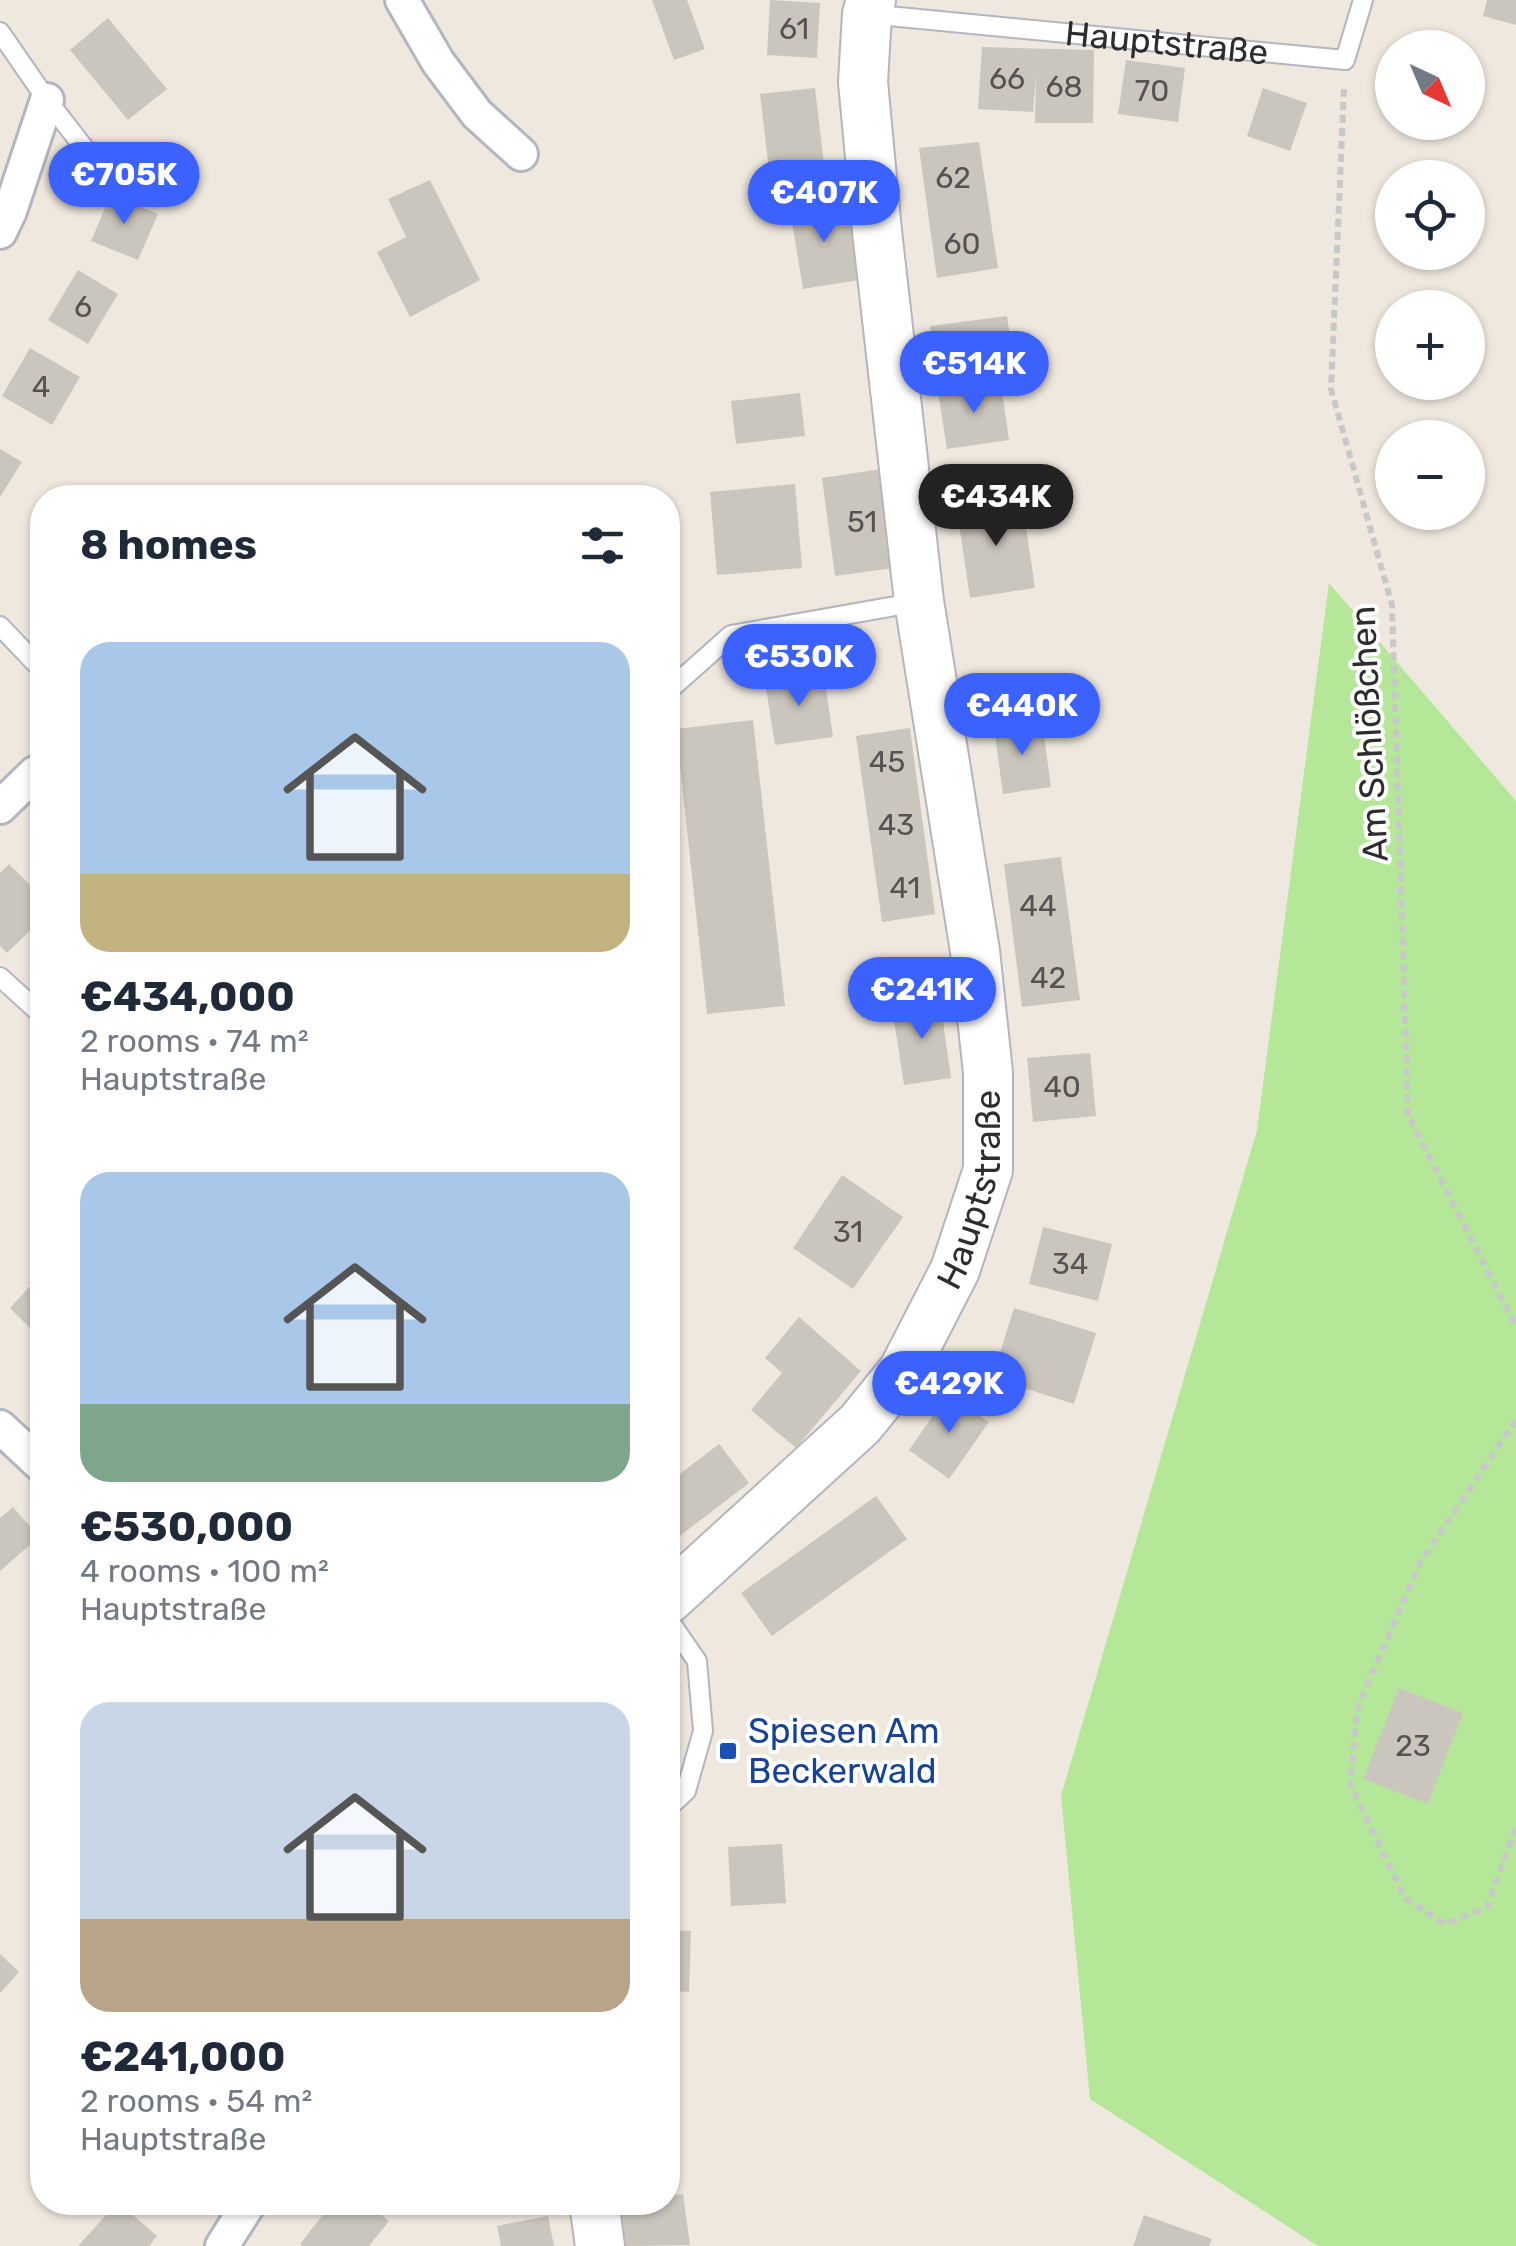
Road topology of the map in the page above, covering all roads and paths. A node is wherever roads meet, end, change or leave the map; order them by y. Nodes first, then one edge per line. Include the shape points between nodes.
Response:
1 (402, 0) edge
2 (1363, 0) edge
3 (869, 7) edge
4 (0, 32) edge
5 (1345, 60) junction
6 (47, 100) junction
7 (85, 149) dead end
8 (521, 154) dead end
9 (0, 232) edge
10 (919, 602) junction
11 (0, 626) edge
12 (30, 657) edge
13 (680, 680) edge
14 (30, 778) edge
15 (0, 808) edge
16 (0, 977) edge
17 (30, 1004) edge
18 (1516, 1328) edge
19 (1516, 1420) edge
20 (0, 1426) edge
21 (30, 1455) edge
22 (680, 1606) edge
23 (680, 1634) edge
24 (680, 1797) edge
25 (1516, 1828) edge
26 (242, 2215) edge
27 (596, 2215) edge
28 (222, 2246) edge
29 (600, 2246) edge

1 - 8 street via 476,114
2 - 5 lane
3 - 5 lane, Hauptstraße
3 - 10 street, Hauptstraße via 863,82
4 - 6 lane
5 - 18 path, Am Schlößchen via 1331,388 1392,605 1408,1114
6 - 7 lane
6 - 9 street
10 - 13 lane via 731,634
10 - 22 street, Hauptstraße via 976,951 988,1073 988,1170 956,1270 903,1371 860,1424
11 - 12 lane
14 - 15 street
16 - 17 lane
19 - 25 path via 1420,1563 1358,1706 1350,1784 1405,1898 1446,1924 1487,1907
20 - 21 street
23 - 24 lane via 696,1662 703,1731
26 - 28 street
27 - 29 street

